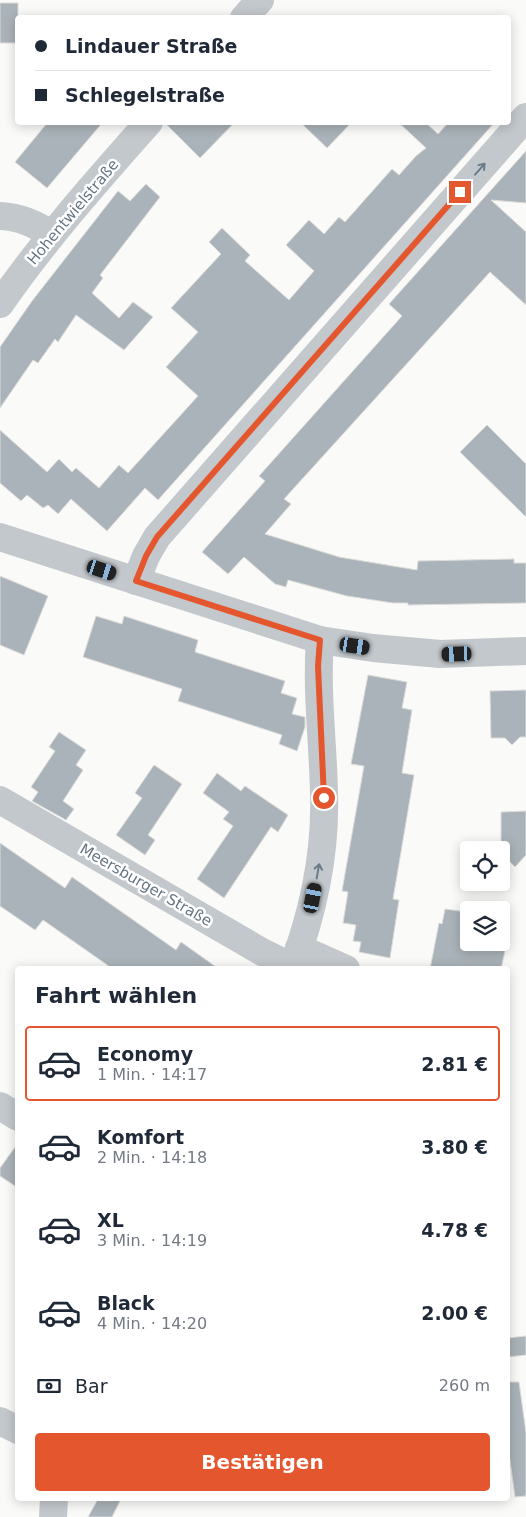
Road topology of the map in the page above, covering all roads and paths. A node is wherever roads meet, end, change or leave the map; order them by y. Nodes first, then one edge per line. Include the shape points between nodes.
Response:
1 (260, 0) edge
2 (247, 15) edge
3 (526, 117) edge
4 (146, 125) edge
5 (0, 216) edge
6 (52, 234) junction
7 (0, 304) edge
8 (0, 537) edge
9 (136, 581) junction
10 (320, 640) junction
11 (526, 651) edge
12 (0, 800) edge
13 (295, 961) edge
14 (327, 966) edge
15 (0, 1106) edge
16 (15, 1115) edge
17 (0, 1421) edge
18 (15, 1428) edge
19 (54, 1501) edge
20 (53, 1517) edge

1 - 2 street
9 -> 3 street via 157,537
4 - 6 street, Hohentwielstraße
5 - 6 street via 13,216
6 - 7 street, Hohentwielstraße
8 - 9 street
9 - 10 street
10 - 11 street via 440,654
13 -> 10 street via 310,913 323,836
12 - 13 street, Meersburger Straße via 262,952
13 - 14 street, Meersburger Straße
15 - 16 street
17 - 18 street
19 - 20 street

